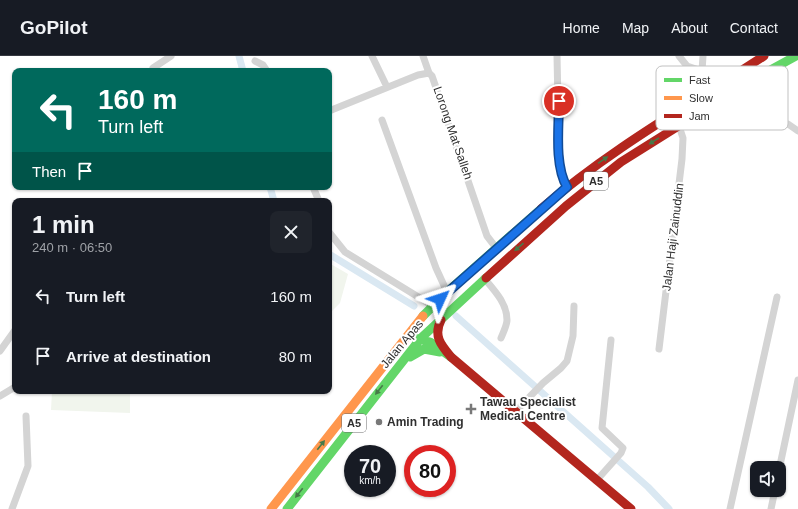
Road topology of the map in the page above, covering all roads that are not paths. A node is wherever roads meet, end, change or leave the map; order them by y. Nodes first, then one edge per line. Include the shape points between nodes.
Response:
1 (171, 56) edge
2 (372, 56) edge
3 (422, 56) edge
4 (557, 56) edge
5 (679, 56) edge
6 (703, 56) edge
7 (764, 56) edge
8 (796, 56) edge
9 (255, 61) dead end
10 (687, 66) edge
11 (702, 66) edge
12 (749, 66) edge
13 (778, 66) edge
14 (153, 68) dead end
15 (266, 68) edge
16 (429, 73) junction
17 (387, 87) junction
18 (332, 110) edge
19 (382, 120) dead end
20 (788, 124) edge
21 (656, 126) edge
22 (673, 130) edge
23 (680, 130) edge
24 (798, 131) edge
25 (567, 187) junction
26 (566, 206) junction
27 (530, 221) junction
28 (332, 236) edge
29 (497, 249) junction
30 (484, 278) junction
31 (447, 292) junction
32 (777, 297) dead end
33 (433, 306) junction
34 (574, 306) dead end
35 (447, 312) junction
36 (12, 334) edge
37 (422, 338) junction
38 (501, 338) dead end
39 (611, 340) dead end
40 (399, 346) junction
41 (659, 349) dead end
42 (0, 351) edge
43 (451, 357) junction
44 (393, 372) junction
45 (798, 380) edge
46 (12, 389) edge
47 (0, 396) edge
48 (516, 411) junction
49 (26, 416) dead end
50 (781, 461) edge
51 (596, 481) junction
52 (774, 497) edge
53 (12, 509) edge
54 (271, 509) edge
55 (287, 509) edge
56 (631, 509) edge
57 (730, 509) edge
58 (771, 509) edge

1 - 14 street
2 - 17 street
3 - 16 street
4 - 25 street via 559,151 563,180
5 - 10 street
6 - 11 street
7 - 12 main road, Jalan Apas / A5
8 - 13 main road, Jalan Apas / A5
9 - 15 street
16 - 17 street, Lorong Mat Salleh via 418,74
16 - 29 street, Lorong Mat Salleh via 435,79 487,236
17 - 18 street, Lorong Mat Salleh
19 - 31 street
20 - 24 street
25 -> 21 main road, Jalan Apas / A5
22 -> 26 main road, Jalan Apas / A5 via 602,176
23 - 41 street, Jalan Haji Zainuddin via 683,138 682,158
25 - 27 main road, Jalan Apas / A5
26 - 27 main road via 557,209 536,226 531,227
26 -> 30 main road, Jalan Apas / A5
27 - 29 main road, Jalan Apas / A5
28 - 33 street via 345,252
29 - 31 main road, Jalan Apas / A5
30 - 35 main road, Jalan Apas / A5
30 - 38 street via 504,306 507,320
31 - 33 main road, Jalan Apas / A5
32 - 57 street
33 - 40 main road, Jalan Apas / A5
34 - 48 street via 573,336 567,361
35 - 37 main road, Jalan Apas / A5
35 - 43 main road via 436,332 437,340
36 - 42 street
37 - 40 main road via 412,338
37 - 43 main road
37 - 44 main road, Jalan Apas / A5
39 - 51 street via 602,428 623,448
54 -> 40 main road, Jalan Apas / A5
43 - 44 main road via 426,348 416,351
43 - 48 main road
44 -> 55 main road, Jalan Apas / A5
45 - 50 street
46 - 47 street
48 - 51 main road
49 - 53 street via 28,466
51 - 56 main road
52 - 58 street

